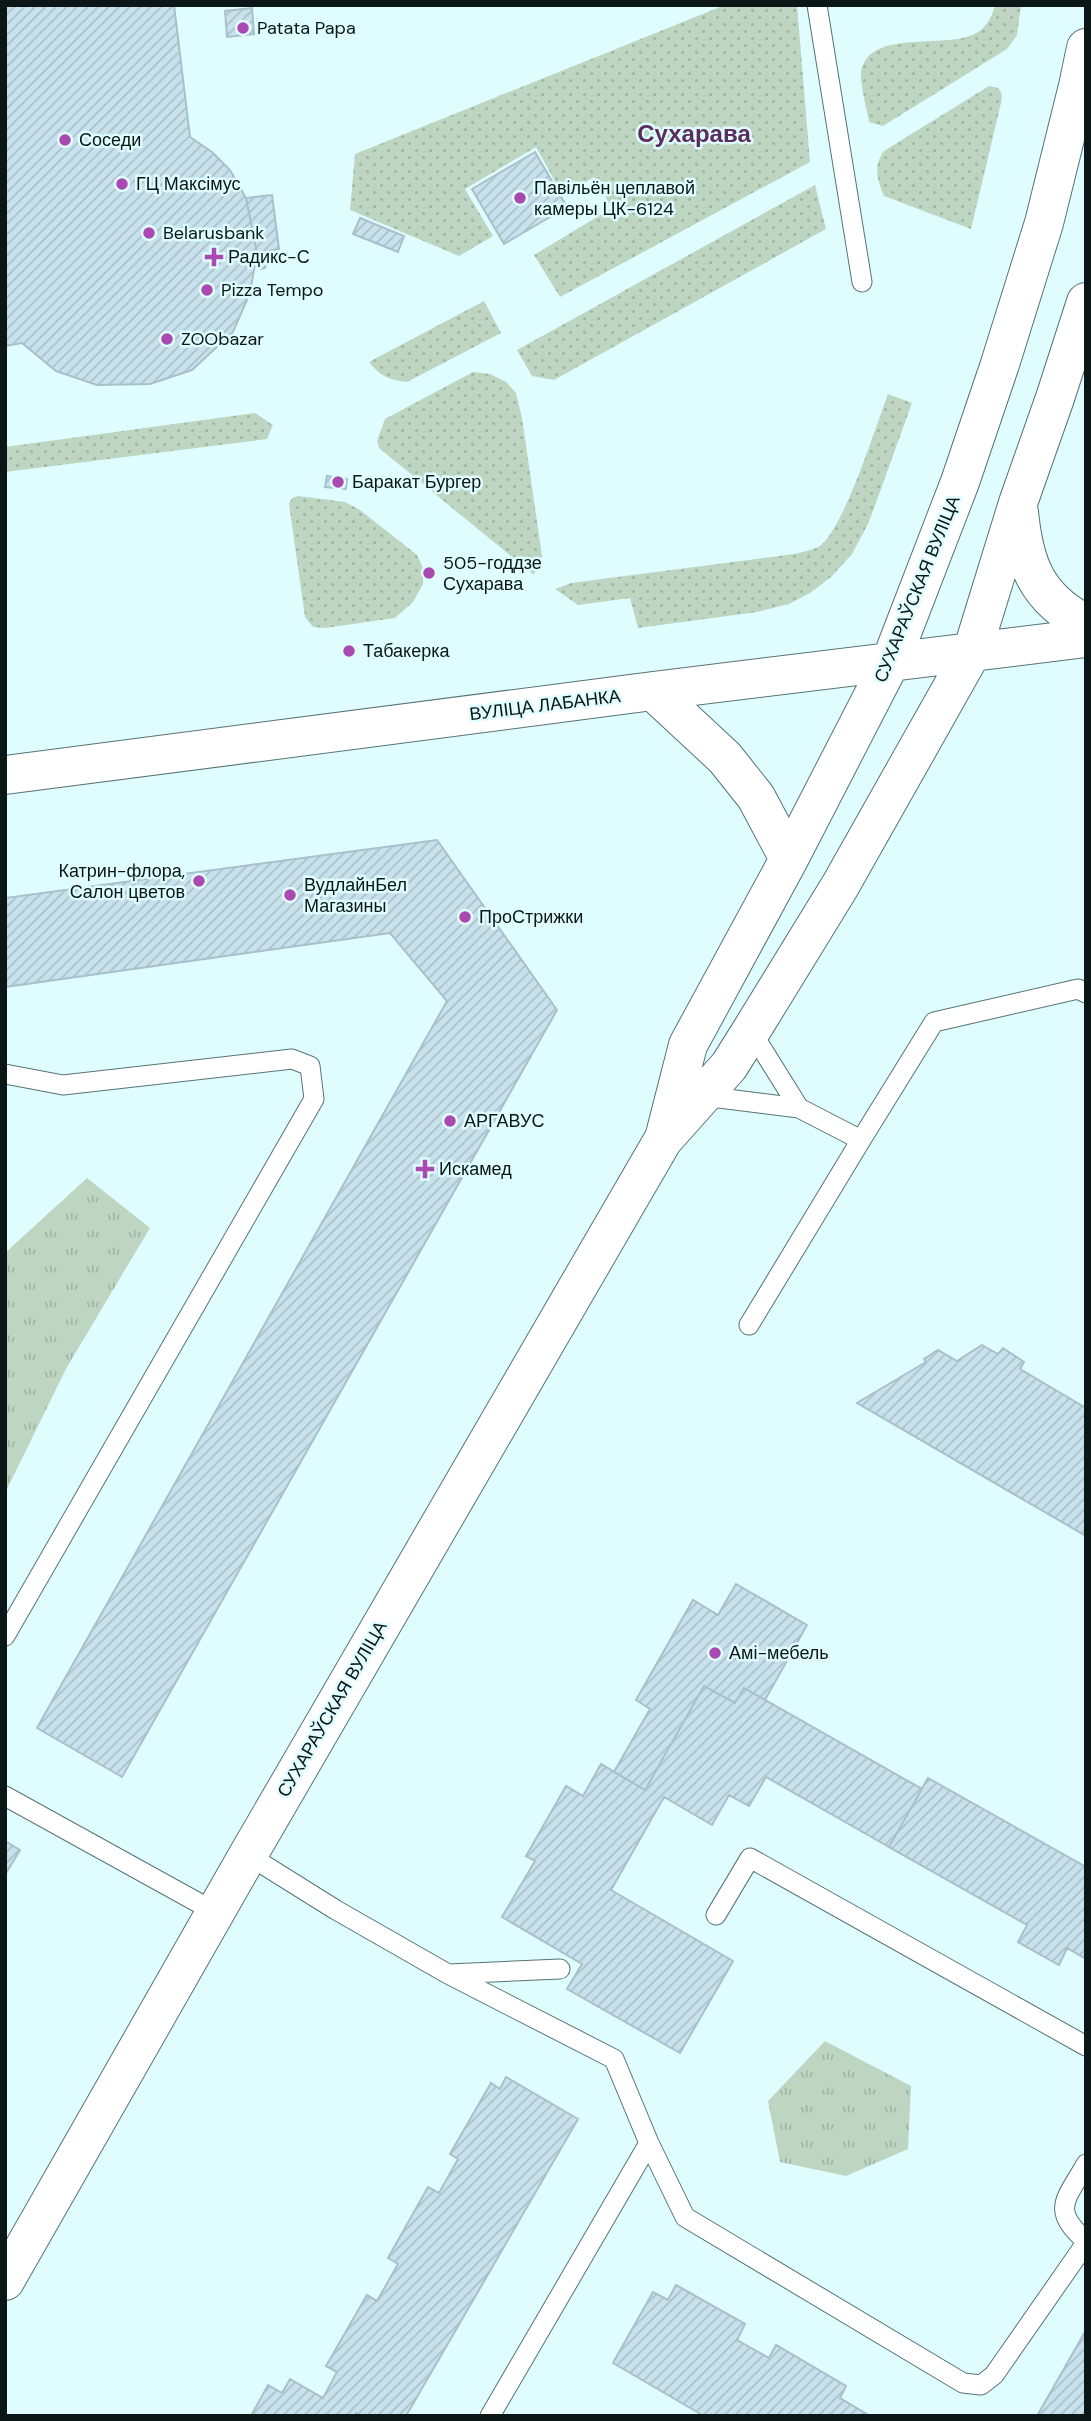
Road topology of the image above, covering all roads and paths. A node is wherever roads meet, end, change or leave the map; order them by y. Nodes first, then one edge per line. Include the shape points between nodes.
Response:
1 (817, 5) edge
2 (1086, 48) edge
3 (862, 282) dead end
4 (1086, 302) edge
5 (1018, 503) junction
6 (1086, 624) edge
7 (1086, 638) edge
8 (972, 652) junction
9 (891, 662) junction
10 (653, 691) junction
11 (5, 775) edge
12 (789, 859) junction
13 (1086, 993) edge
14 (751, 1031) junction
15 (5, 1074) edge
16 (702, 1096) junction
17 (799, 1108) junction
18 (663, 1140) junction
19 (861, 1140) junction
20 (749, 1325) dead end
21 (5, 1636) edge
22 (5, 1796) edge
23 (248, 1855) junction
24 (215, 1912) junction
25 (716, 1915) dead end
26 (560, 1969) dead end
27 (447, 1974) junction
28 (1086, 2046) edge
29 (649, 2143) junction
30 (1086, 2164) edge
31 (1086, 2242) edge
32 (5, 2280) edge
33 (494, 2414) edge

1 - 3 lane
2 - 9 main road, СУХАРАЎСКАЯ ВУЛІЦА via 1044,223 1000,364
4 - 5 main road, СУХАРАЎСКАЯ ВУЛІЦА
5 - 6 main road via 1022,545 1030,568 1048,596
5 - 8 main road, СУХАРАЎСКАЯ ВУЛІЦА
7 - 8 main road, ВУЛІЦА ЛАБАНКА
8 - 9 main road, ВУЛІЦА ЛАБАНКА
8 - 14 main road, СУХАРАЎСКАЯ ВУЛІЦА via 840,886
9 - 10 main road, ВУЛІЦА ЛАБАНКА
9 - 12 main road, СУХАРАЎСКАЯ ВУЛІЦА
10 - 11 main road, ВУЛІЦА ЛАБАНКА
10 - 12 main road via 725,758 756,797
12 - 18 main road, СУХАРАЎСКАЯ ВУЛІЦА via 688,1045
13 - 19 lane via 1078,989 934,1022
14 - 16 main road, СУХАРАЎСКАЯ ВУЛІЦА via 729,1066
14 - 17 lane
15 - 21 lane via 63,1085 292,1059 310,1066 314,1099
16 - 17 lane
16 - 18 main road, СУХАРАЎСКАЯ ВУЛІЦА
17 - 19 lane
18 - 23 main road, СУХАРАЎСКАЯ ВУЛІЦА
19 - 20 lane
22 - 24 lane
23 - 24 main road, СУХАРАЎСКАЯ ВУЛІЦА
23 - 27 lane
24 - 32 main road, СУХАРАЎСКАЯ ВУЛІЦА
25 - 28 lane via 750,1858
26 - 27 lane
27 - 29 lane via 614,2059
29 - 31 lane via 685,2217 963,2383 981,2385 994,2375
29 - 33 lane
30 - 31 lane via 1063,2214

